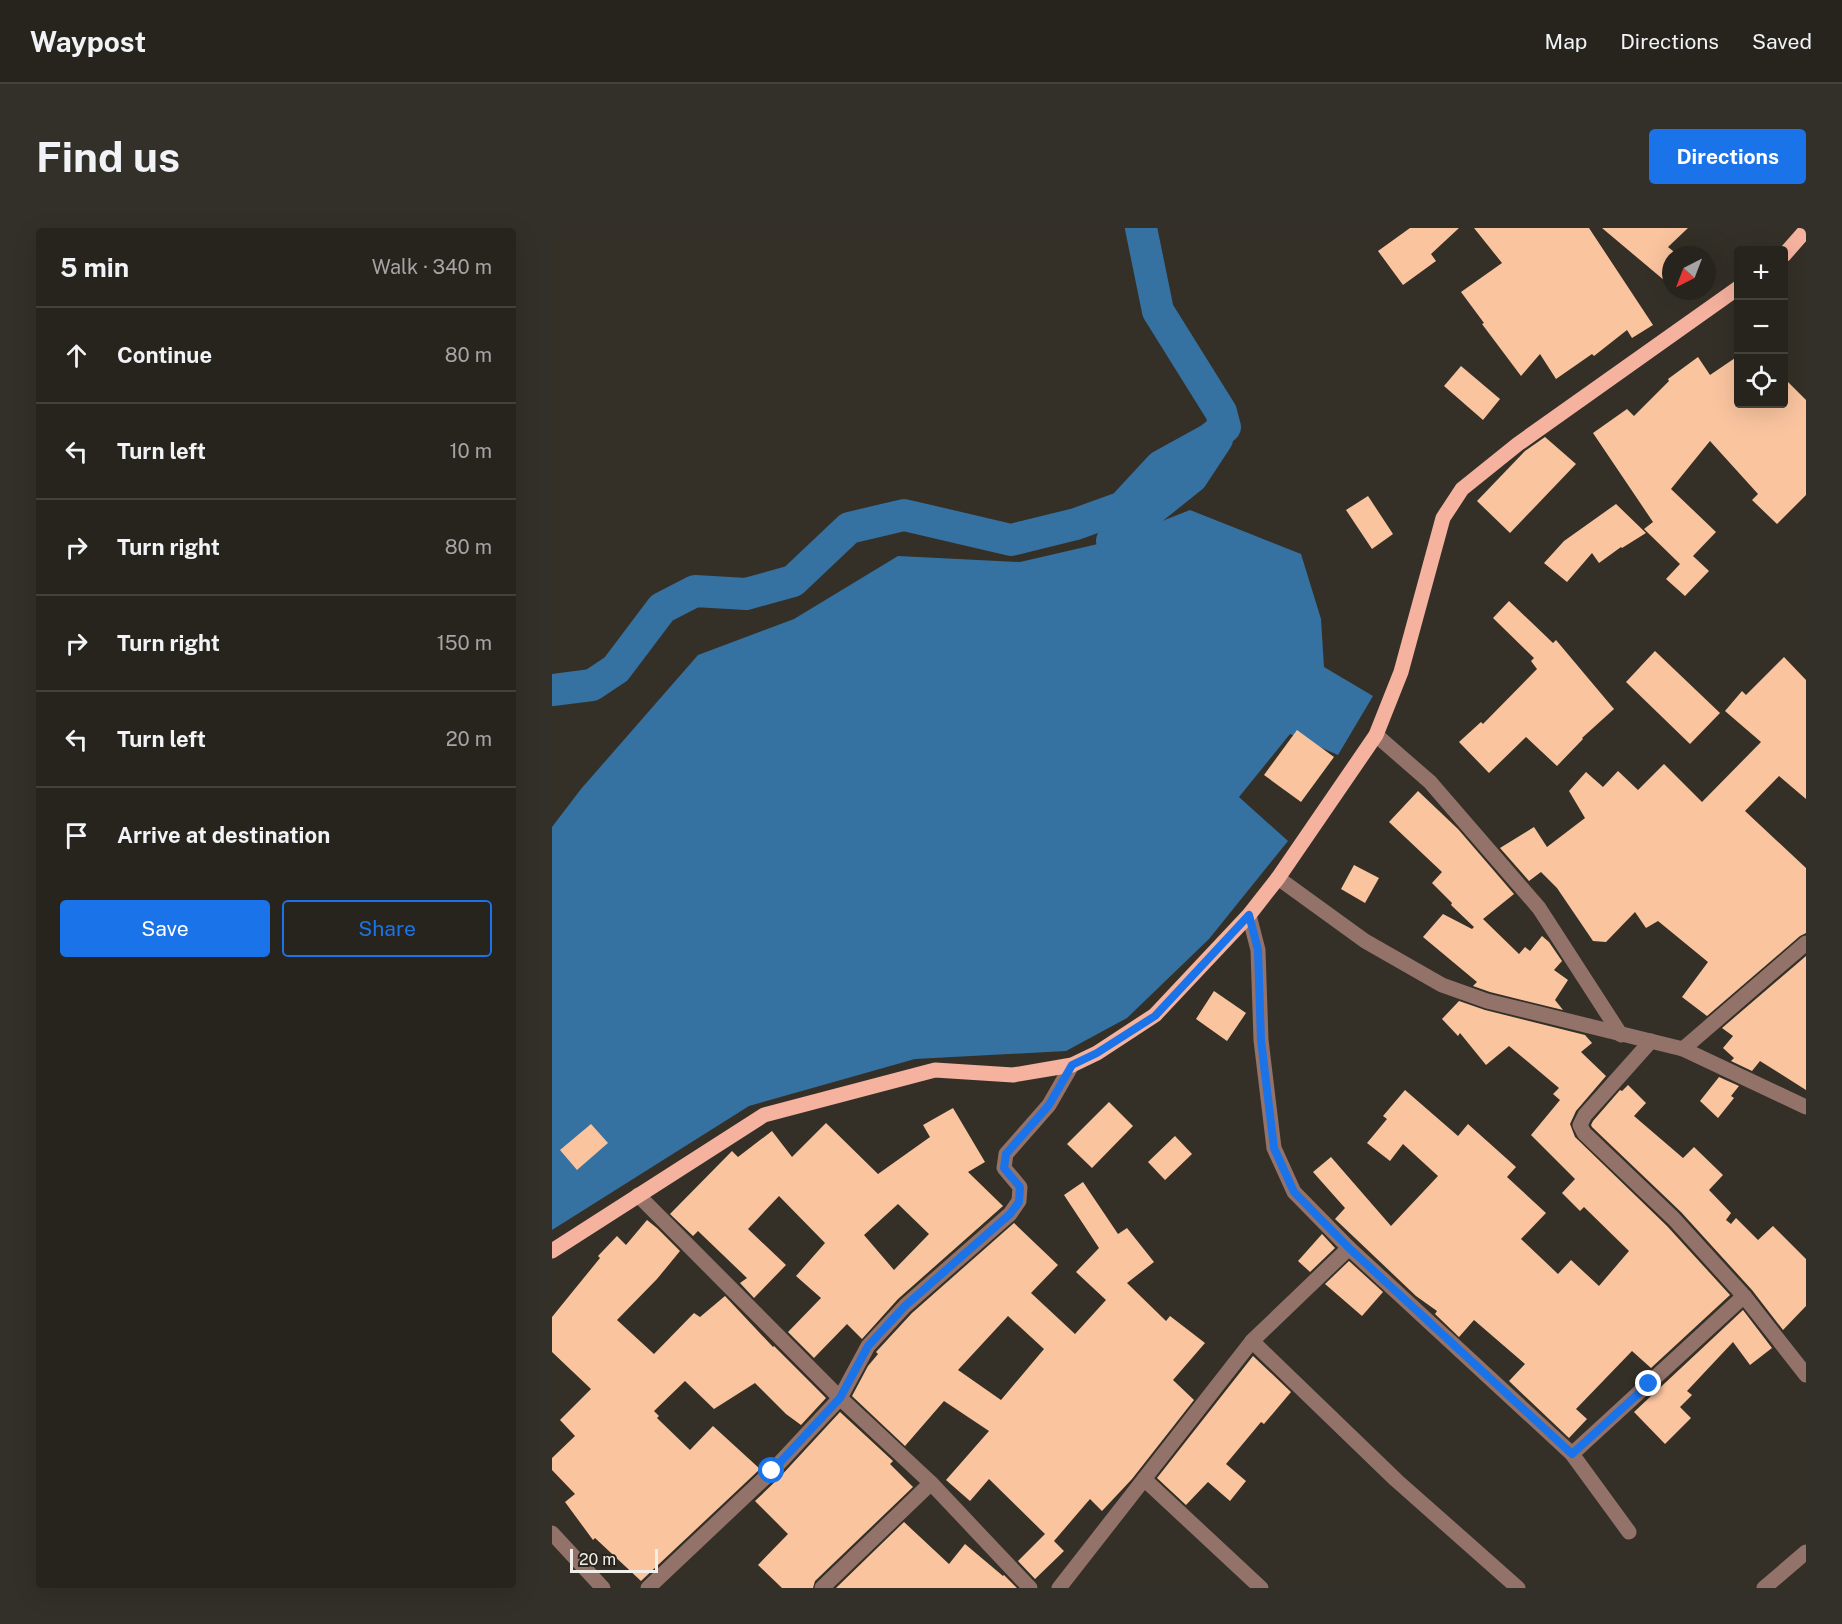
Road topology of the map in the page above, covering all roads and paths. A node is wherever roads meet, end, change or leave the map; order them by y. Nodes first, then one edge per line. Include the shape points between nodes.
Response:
1 (1806, 230) edge
2 (1788, 250) edge
3 (1734, 291) edge
4 (1376, 735) junction
5 (1278, 878) junction
6 (1249, 915) junction
7 (1806, 943) edge
8 (1621, 1035) junction
9 (1651, 1041) junction
10 (1683, 1049) junction
11 (1072, 1065) junction
12 (1806, 1107) edge
13 (638, 1194) junction
14 (1349, 1248) junction
15 (552, 1251) edge
16 (1744, 1296) junction
17 (1252, 1341) junction
18 (1806, 1375) edge
19 (840, 1398) junction
20 (1572, 1454) junction
21 (1144, 1479) junction
22 (931, 1483) junction
23 (1629, 1532) dead end
24 (552, 1533) edge
25 (1806, 1552) edge
26 (1501, 1582) edge
27 (603, 1588) edge
28 (648, 1588) edge
29 (822, 1588) edge
30 (1030, 1588) edge
31 (1059, 1588) edge
32 (1261, 1588) edge
33 (1518, 1588) edge
34 (1764, 1588) edge

1 - 2 main road
3 - 4 main road via 1518,444 1462,489 1443,518 1401,672
4 - 5 main road
4 - 8 street via 1430,782 1539,908
5 - 6 main road
5 - 8 street via 1365,941 1442,985 1486,1001
6 - 11 main road via 1155,1016
6 - 14 street via 1258,950 1261,1040 1274,1148 1294,1192
7 - 10 street
8 - 9 street
9 - 10 street
9 - 16 street via 1580,1125 1674,1218
10 - 12 street
11 - 13 main road via 1013,1075 935,1070 764,1115
11 - 19 street via 1049,1105 1006,1154 1004,1168 1020,1187 1019,1202 905,1306 868,1346
13 - 15 main road
13 - 19 street
14 - 17 street
14 - 20 street
16 - 18 street
16 - 20 street
17 - 21 street
17 - 26 street
19 - 22 street
19 - 28 street via 772,1471
20 - 23 street
21 - 31 street
21 - 32 street
22 - 29 street
22 - 30 street
24 - 27 street
25 - 34 street
26 - 33 street

